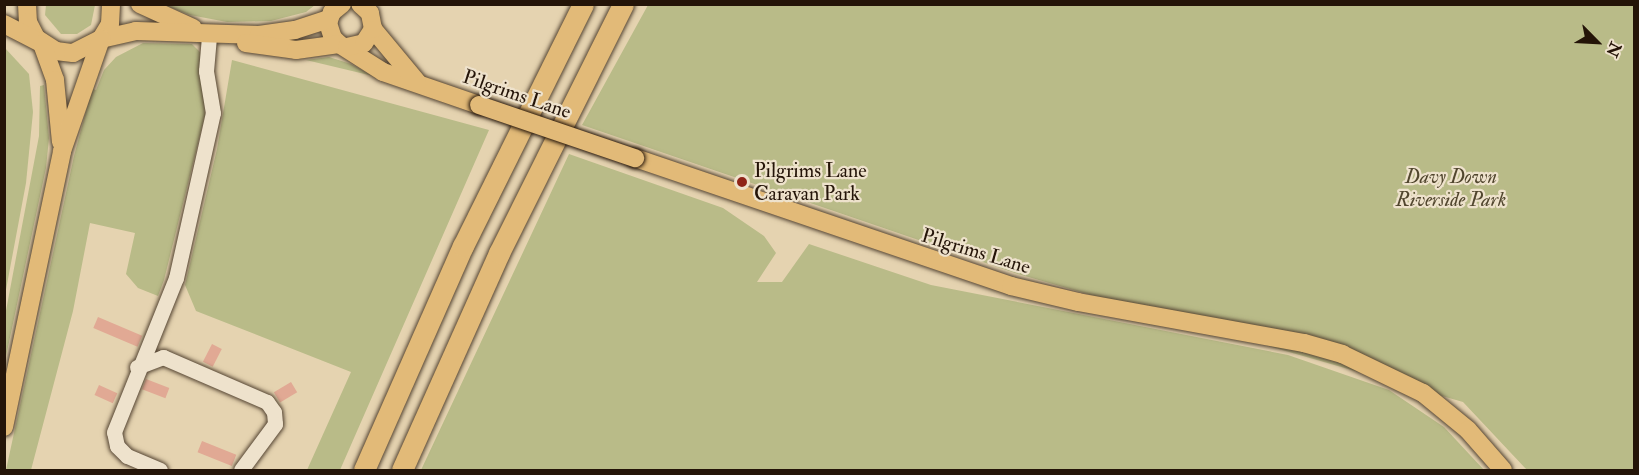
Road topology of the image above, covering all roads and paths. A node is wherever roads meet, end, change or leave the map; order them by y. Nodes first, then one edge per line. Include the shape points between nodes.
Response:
1 (27, 4) edge
2 (111, 4) edge
3 (140, 4) edge
4 (342, 4) edge
5 (360, 4) edge
6 (583, 4) edge
7 (623, 4) edge
8 (329, 19) junction
9 (4, 24) edge
10 (373, 29) junction
11 (209, 34) junction
12 (101, 39) junction
13 (42, 44) junction
14 (343, 46) junction
15 (417, 82) junction
16 (62, 151) junction
17 (154, 328) junction
18 (163, 357) junction
19 (137, 368) junction
20 (4, 427) edge
21 (160, 471) edge
22 (241, 471) edge
23 (364, 471) edge
24 (402, 471) edge
25 (1503, 471) edge

1 - 13 main road via 28,22
2 - 12 main road via 110,24
3 - 11 main road
4 - 8 main road
5 - 10 main road, Pilgrims Lane via 370,13
6 - 23 highway via 463,246
7 - 24 highway via 499,253
8 - 11 main road via 295,30 259,35
8 - 14 main road via 329,31
9 - 13 main road
10 - 14 main road via 364,43
10 - 15 main road, Pilgrims Lane
11 - 12 main road via 136,31
11 - 14 main road via 296,50
11 - 17 street via 207,71 213,112 176,279
12 - 13 main road via 73,53
12 - 16 main road
13 - 16 main road via 56,80
14 - 15 main road, Pilgrims Lane via 382,72
15 - 25 main road, Pilgrims Lane, bridge via 1011,286 1304,343 1342,354 1423,393 1468,430
16 - 20 main road
17 - 18 street
17 - 19 street
18 - 19 street
18 - 22 street via 264,399 272,408 276,419 273,430
19 - 21 street via 114,438 127,456

